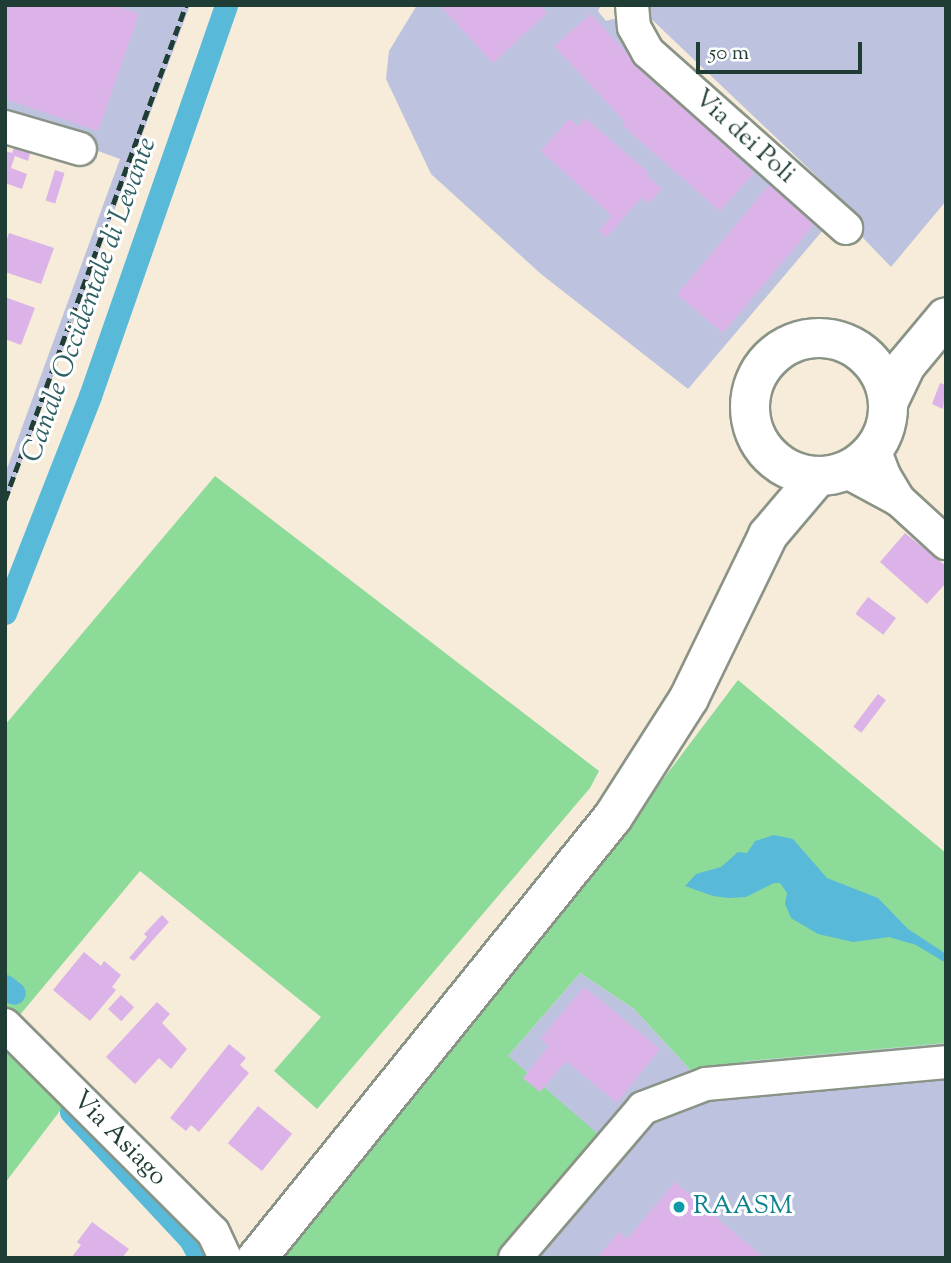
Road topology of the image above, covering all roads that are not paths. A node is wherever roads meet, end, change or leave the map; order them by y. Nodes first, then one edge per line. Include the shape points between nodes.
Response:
1 (632, 5) edge
2 (5, 127) edge
3 (80, 149) dead end
4 (845, 228) dead end
5 (946, 317) edge
6 (920, 346) junction
7 (854, 347) junction
8 (888, 403) junction
9 (767, 452) junction
10 (846, 465) junction
11 (768, 535) junction
12 (946, 543) edge
13 (5, 1025) edge
14 (946, 1062) edge
15 (219, 1245) edge
16 (262, 1251) edge
17 (515, 1258) edge

1 - 4 street, Via dei Poli via 634,27 648,52
2 - 3 street
5 - 6 main road
6 - 7 main road via 895,351
6 - 8 main road
7 - 8 main road via 878,371
7 - 9 main road via 836,340 807,339 780,349 766,362 755,379 750,417
8 - 10 main road via 887,419
9 - 10 main road via 799,473
9 - 11 main road via 773,481
10 - 11 main road
10 - 12 street via 899,500
11 - 16 main road via 689,698 613,817
13 - 15 street, Via Asiago
14 - 17 street via 706,1084 643,1108
15 - 16 street via 235,1241

